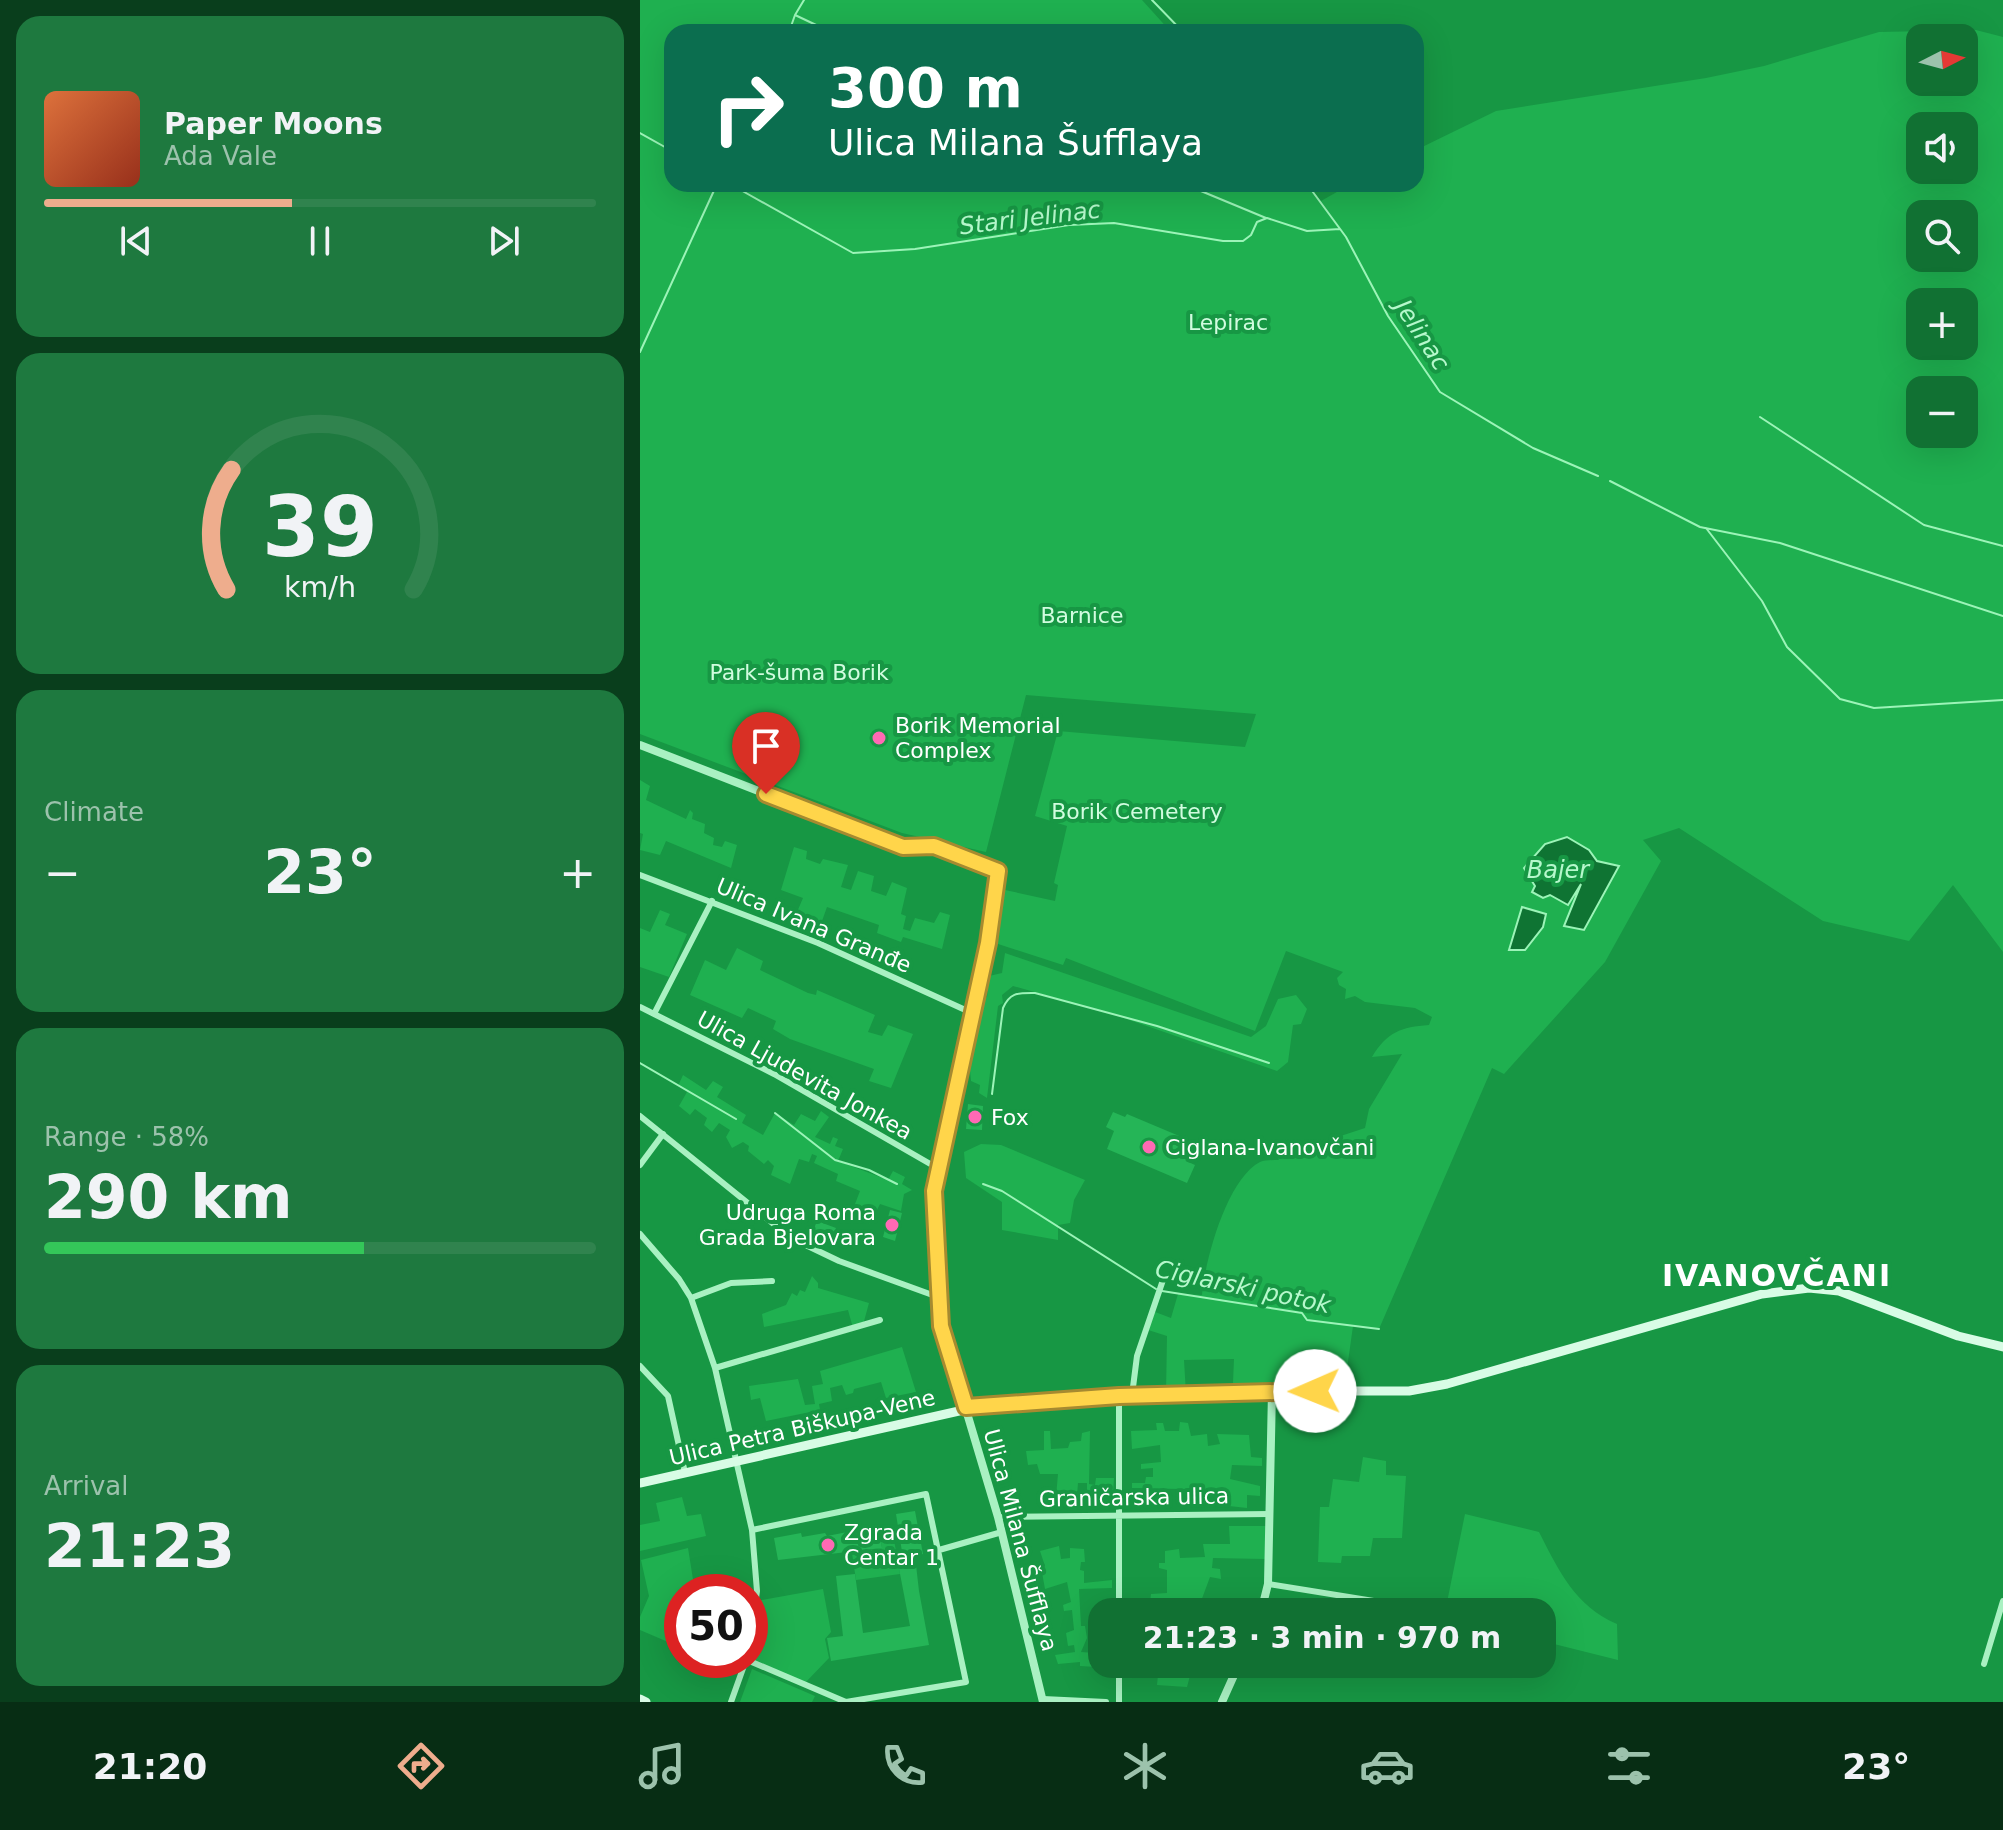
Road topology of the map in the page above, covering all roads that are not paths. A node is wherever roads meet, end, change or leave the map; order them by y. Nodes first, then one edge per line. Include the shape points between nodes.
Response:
1 (640, 745) edge
2 (640, 875) edge
3 (712, 901) junction
4 (640, 1007) edge
5 (972, 1013) junction
6 (654, 1014) junction
7 (640, 1116) edge
8 (663, 1134) junction
9 (640, 1165) edge
10 (939, 1169) junction
11 (640, 1234) edge
12 (1163, 1280) dead end
13 (772, 1281) dead end
14 (938, 1297) junction
15 (691, 1298) junction
16 (880, 1320) dead end
17 (2003, 1347) edge
18 (640, 1366) edge
19 (715, 1368) junction
20 (1272, 1391) junction
21 (1132, 1395) junction
22 (1119, 1396) junction
23 (966, 1407) junction
24 (737, 1461) junction
25 (685, 1473) junction
26 (640, 1483) edge
27 (1271, 1514) junction
28 (1119, 1515) junction
29 (998, 1517) junction
30 (752, 1530) junction
31 (1002, 1532) junction
32 (939, 1550) junction
33 (756, 1574) edge
34 (1268, 1584) junction
35 (1119, 1598) edge
36 (1264, 1598) edge
37 (1355, 1598) edge
38 (2003, 1601) edge
39 (1984, 1664) dead end
40 (768, 1669) edge
41 (740, 1678) edge
42 (1119, 1678) edge
43 (1233, 1678) edge
44 (640, 1699) edge
45 (1043, 1700) edge
46 (646, 1702) edge
47 (731, 1702) edge
48 (1106, 1702) edge
49 (1119, 1702) edge
50 (1222, 1702) edge

1 - 5 street, Ulica Milana Šufflaya via 903,847 934,846 998,871
2 - 3 street, Ulica Ivana Granđe
3 - 5 street, Ulica Ivana Granđe
3 - 6 street
4 - 6 street, Ulica Ljudevita Jonkea
5 - 10 street, Ulica Milana Šufflaya
6 - 10 street, Ulica Ljudevita Jonkea via 774,1074
7 - 8 street
8 - 9 street
8 - 14 street via 791,1238
10 - 14 street, Ulica Milana Šufflaya via 933,1197
11 - 15 street
12 - 21 street via 1137,1356
13 - 15 street via 731,1283
14 - 23 street, Ulica Milana Šufflaya via 941,1326
15 - 19 street
16 - 19 street
17 - 20 main road, Ulica Petra Biškupa-Vene via 1958,1336 1861,1297 1809,1288 1762,1294 1447,1384 1409,1391
18 - 25 street via 668,1396
19 - 24 street
20 - 21 main road, Ulica Petra Biškupa-Vene
20 - 27 street
21 - 22 main road, Ulica Petra Biškupa-Vene
22 - 23 main road, Ulica Petra Biškupa-Vene
22 - 28 street
23 - 24 main road, Ulica Petra Biškupa-Vene
23 - 29 street, Ulica Milana Šufflaya
24 - 25 main road, Ulica Petra Biškupa-Vene
24 - 30 street
25 - 26 main road, Ulica Petra Biškupa-Vene
27 - 28 street, Graničarska ulica
27 - 34 street
28 - 29 street, Graničarska ulica
28 - 35 street
29 - 31 street, Ulica Milana Šufflaya
30 - 32 street via 926,1494
30 - 33 street
31 - 32 street
31 - 45 street, Ulica Milana Šufflaya
32 - 40 street via 966,1682 846,1702
34 - 36 street
34 - 37 street
38 - 39 street
41 - 47 street
42 - 49 street
43 - 50 street
44 - 46 main road
45 - 48 street

